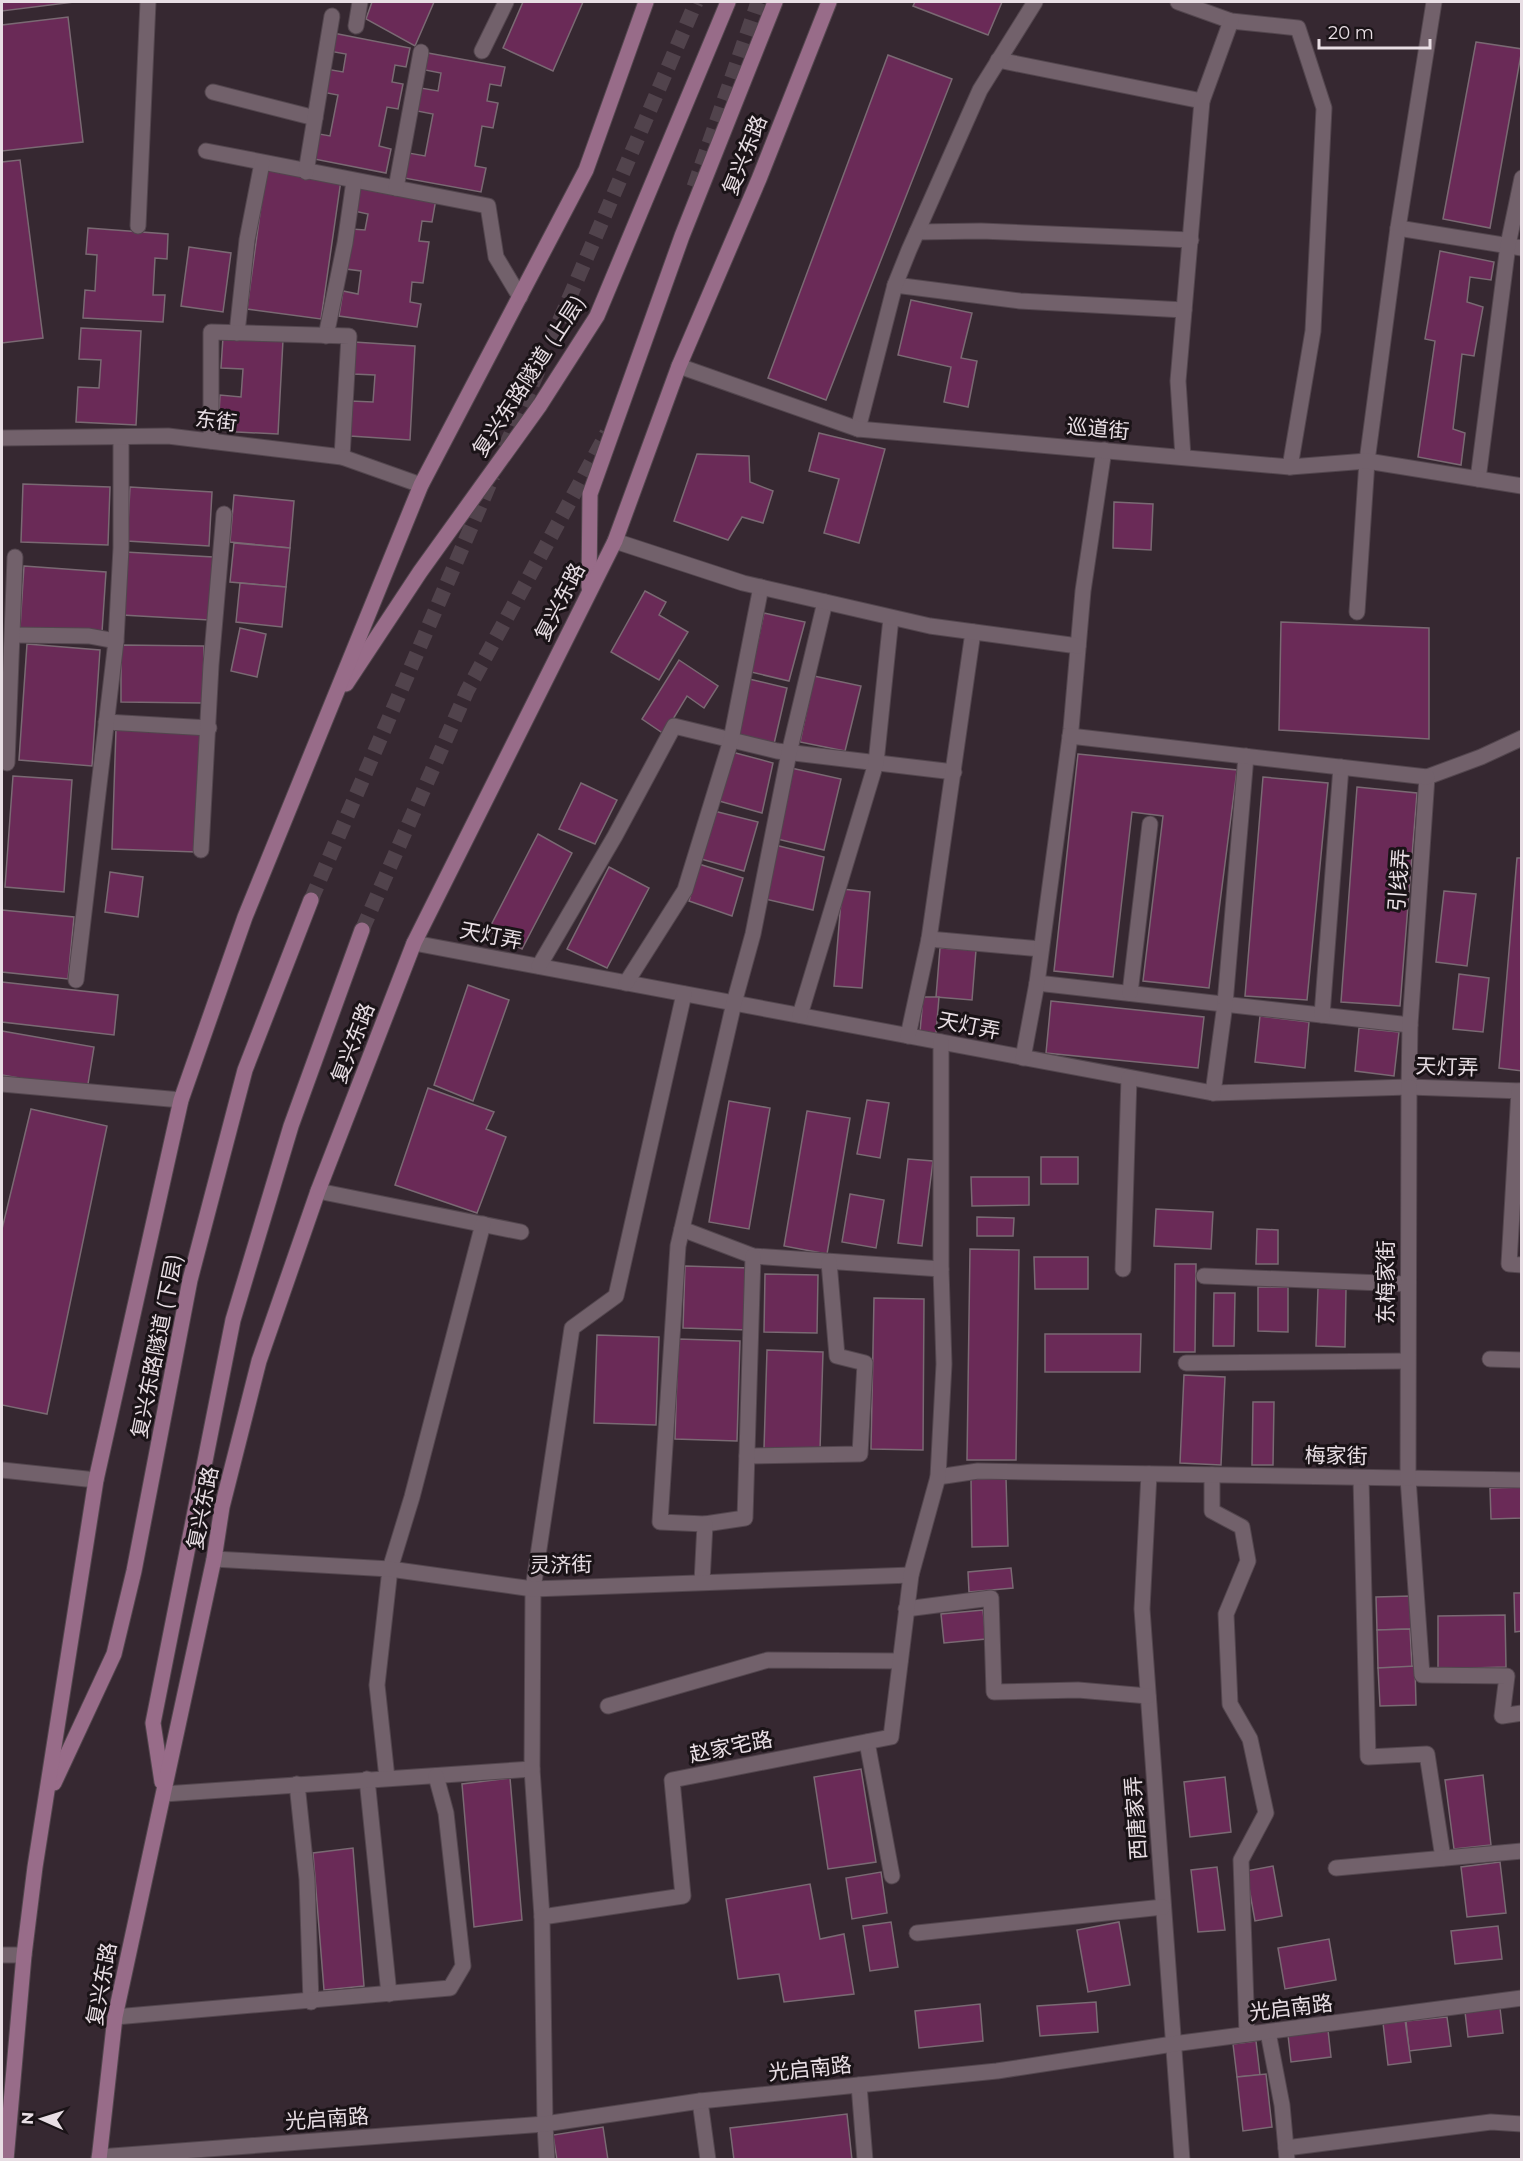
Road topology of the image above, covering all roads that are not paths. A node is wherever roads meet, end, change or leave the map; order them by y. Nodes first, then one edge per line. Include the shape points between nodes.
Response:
1 (148, 2) edge
2 (360, 2) edge
3 (506, 2) edge
4 (646, 2) edge
5 (728, 2) edge
6 (775, 2) edge
7 (829, 2) edge
8 (1035, 2) edge
9 (1178, 2) edge
10 (1434, 2) edge
11 (332, 16) dead end
12 (1231, 21) junction
13 (356, 26) dead end
14 (482, 51) dead end
15 (421, 52) dead end
16 (998, 60) junction
17 (213, 92) dead end
18 (1202, 102) junction
19 (315, 118) junction
20 (206, 151) dead end
21 (262, 163) junction
22 (306, 172) junction
23 (1521, 178) edge
24 (354, 181) junction
25 (396, 188) junction
26 (138, 226) dead end
27 (1398, 228) junction
28 (917, 232) junction
29 (1191, 240) junction
30 (1515, 247) edge
31 (895, 285) junction
32 (520, 297) junction
33 (1185, 310) junction
34 (237, 333) junction
35 (326, 336) junction
36 (679, 366) junction
37 (858, 429) junction
38 (121, 436) junction
39 (2, 438) edge
40 (211, 441) junction
41 (1104, 450) junction
42 (342, 457) junction
43 (1183, 458) junction
44 (1367, 461) junction
45 (1290, 467) junction
46 (1478, 479) junction
47 (420, 485) junction
48 (1521, 486) edge
49 (224, 514) dead end
50 (615, 541) junction
51 (15, 557) dead end
52 (761, 587) junction
53 (589, 590) junction
54 (825, 602) junction
55 (1357, 612) dead end
56 (891, 618) junction
57 (973, 632) junction
58 (13, 635) junction
59 (116, 640) junction
60 (1078, 646) junction
61 (327, 712) junction
62 (106, 722) junction
63 (209, 728) junction
64 (1070, 736) junction
65 (1521, 738) edge
66 (731, 740) junction
67 (789, 753) junction
68 (1246, 756) junction
69 (7, 763) dead end
70 (876, 763) junction
71 (1341, 767) junction
72 (954, 772) junction
73 (1427, 777) junction
74 (1150, 824) dead end
75 (201, 850) dead end
76 (311, 900) tunnel mouth
77 (362, 930) tunnel mouth
78 (928, 939) junction
79 (414, 943) junction
80 (1041, 949) junction
81 (539, 966) junction
82 (76, 980) dead end
83 (626, 983) junction
84 (1037, 983) junction
85 (1130, 993) junction
86 (684, 994) junction
87 (734, 1003) junction
88 (1225, 1004) junction
89 (1322, 1015) junction
90 (800, 1016) junction
91 (1410, 1025) junction
92 (908, 1036) junction
93 (941, 1042) junction
94 (1023, 1058) junction
95 (1129, 1078) junction
96 (2, 1084) edge
97 (1409, 1087) junction
98 (1520, 1091) edge
99 (1213, 1094) junction
100 (181, 1100) junction
101 (318, 1191) junction
102 (483, 1224) junction
103 (682, 1229) junction
104 (521, 1232) dead end
105 (753, 1256) junction
106 (829, 1262) junction
107 (1521, 1265) edge
108 (941, 1269) junction
109 (1123, 1269) dead end
110 (1204, 1276) dead end
111 (1407, 1284) junction
112 (1490, 1359) dead end
113 (1521, 1360) edge
114 (1407, 1361) junction
115 (1186, 1363) dead end
116 (747, 1456) junction
117 (2, 1470) edge
118 (1149, 1474) junction
119 (1212, 1475) junction
120 (938, 1477) junction
121 (1361, 1478) junction
122 (1408, 1478) junction
123 (96, 1480) junction
124 (1521, 1480) edge
125 (705, 1524) junction
126 (214, 1559) junction
127 (390, 1569) junction
128 (910, 1575) junction
129 (702, 1582) junction
130 (533, 1588) junction
131 (906, 1609) junction
132 (900, 1661) junction
133 (1148, 1696) junction
134 (608, 1706) dead end
135 (1521, 1713) edge
136 (867, 1742) junction
137 (532, 1769) junction
138 (436, 1776) junction
139 (387, 1778) junction
140 (367, 1779) junction
141 (297, 1784) junction
142 (164, 1794) junction
143 (46, 1799) junction
144 (1521, 1851) edge
145 (1443, 1858) junction
146 (1336, 1868) dead end
147 (892, 1876) dead end
148 (1163, 1907) junction
149 (542, 1917) junction
150 (917, 1934) dead end
151 (2, 1955) edge
152 (24, 1955) junction
153 (389, 1994) junction
154 (1521, 1998) edge
155 (311, 2002) junction
156 (115, 2017) junction
157 (1268, 2032) junction
158 (1247, 2034) junction
159 (1173, 2044) junction
160 (859, 2085) junction
161 (700, 2101) junction
162 (545, 2124) junction
163 (1521, 2124) edge
164 (1287, 2154) edge
165 (99, 2158) edge
166 (6, 2160) edge
167 (546, 2160) edge
168 (708, 2160) edge
169 (865, 2160) edge
170 (1182, 2160) edge

1 - 26 street
2 - 13 street
3 - 14 street
4 - 32 main road via 586,170
5 - 61 main road, 复兴东路隧道 (上层) via 597,316 540,405 420,572
6 - 53 main road via 682,236 590,494
7 - 36 main road, 复兴东路
8 - 16 street
9 - 12 street
10 - 27 street
11 - 19 street
12 - 18 street
12 - 45 street via 1298,28 1324,108 1313,331
15 - 25 street
16 - 18 street
16 - 28 street via 980,90
17 - 19 street
18 - 29 street
19 - 22 street
20 - 21 street
21 - 22 street
21 - 34 street via 247,240
22 - 24 street
23 - 30 street
24 - 25 street
24 - 35 street
25 - 32 street via 488,206 496,257
27 - 30 street
27 - 44 street
28 - 29 street
28 - 31 street
29 - 33 street
30 - 46 street
31 - 33 street via 1020,301
31 - 37 street
32 - 47 main road
33 - 43 street via 1178,381
34 - 35 street
34 - 40 street via 211,332
35 - 42 street via 349,336
36 - 37 street, 巡道街
36 - 50 main road, 复兴东路
37 - 41 street, 巡道街
38 - 39 street, 东街
38 - 40 street, 东街
38 - 59 street
40 - 42 street, 东街
41 - 43 street, 巡道街
41 - 60 street
42 - 47 street, 东街
43 - 45 street, 巡道街
44 - 45 street, 巡道街
44 - 46 street, 巡道街
44 - 55 street
46 - 48 street, 巡道街
47 - 61 main road
49 - 63 street
50 - 52 street
50 - 53 main road, 复兴东路
51 - 58 street
52 - 54 street
52 - 66 street
53 - 79 main road, 复兴东路
54 - 56 street
54 - 67 street
56 - 57 street
56 - 70 street
57 - 60 street
57 - 72 street
58 - 59 street
58 - 69 street
59 - 62 street
60 - 64 street
61 - 100 main road via 245,917
62 - 63 street
62 - 82 street
63 - 75 street
64 - 68 street
64 - 80 street
65 - 73 street
66 - 67 street
66 - 81 street via 674,726
66 - 83 street via 685,890
67 - 70 street
67 - 87 street via 753,933
68 - 71 street
68 - 88 street
70 - 72 street
70 - 90 street
71 - 73 street
71 - 89 street
72 - 78 street
73 - 91 street, 引线弄
74 - 85 street
76 - 143 main road, 复兴东路隧道 (下层) via 245,1070 190,1280 134,1571 114,1654
77 - 142 main road via 291,1126 233,1320 153,1723
78 - 80 street
78 - 92 street
79 - 81 street, 天灯弄
79 - 101 main road, 复兴东路
80 - 84 street
81 - 83 street, 天灯弄
83 - 86 street, 天灯弄
84 - 85 street
84 - 94 street
85 - 88 street
86 - 87 street, 天灯弄
86 - 130 street via 616,1296 572,1328
87 - 90 street, 天灯弄
87 - 103 street
88 - 89 street
88 - 99 street
89 - 91 street
90 - 92 street, 天灯弄
91 - 97 street, 引线弄
92 - 93 street, 天灯弄
93 - 94 street, 天灯弄
93 - 108 street, 赵家宅路
94 - 95 street, 天灯弄
95 - 99 street, 天灯弄
95 - 109 street
96 - 100 street
97 - 98 street, 天灯弄
97 - 99 street, 天灯弄
97 - 111 street, 东梅家街
98 - 107 street via 1509,1264
100 - 123 main road
101 - 102 street
101 - 126 main road, 复兴东路 via 259,1361 222,1508
102 - 104 street
102 - 127 street
103 - 105 street
103 - 125 street via 660,1522
105 - 106 street
105 - 116 street
106 - 108 street
106 - 116 street via 837,1356 865,1363 861,1454
108 - 120 street, 赵家宅路 via 944,1364
110 - 111 street
111 - 114 street, 东梅家街
112 - 113 street
114 - 115 street
114 - 122 street, 东梅家街
116 - 125 street via 745,1518
117 - 123 street
118 - 119 street, 梅家街
118 - 120 street, 梅家街 via 978,1471
118 - 133 street, 西唐家弄 via 1142,1609
119 - 121 street, 梅家街
119 - 158 street via 1212,1511 1242,1527 1248,1561 1226,1614 1230,1704 1250,1739 1266,1813 1241,1860
120 - 128 street, 赵家宅路
121 - 122 street, 梅家街
121 - 145 street via 1368,1756 1427,1754
122 - 124 street, 梅家街
122 - 135 street, 东梅家街 via 1422,1675 1507,1676 1502,1716
123 - 143 main road
125 - 129 street
126 - 127 street, 灵济街
126 - 142 main road, 复兴东路
127 - 130 street, 灵济街
127 - 139 street via 377,1684
128 - 129 street, 灵济街
128 - 131 street, 赵家宅路
129 - 130 street, 灵济街
130 - 137 street
131 - 132 street, 赵家宅路
131 - 133 street via 991,1598 994,1692 1078,1690
132 - 134 street via 768,1660
132 - 136 street, 赵家宅路 via 891,1737
133 - 148 street, 西唐家弄
136 - 147 street
136 - 149 street, 赵家宅路 via 672,1780 683,1896
137 - 138 street
137 - 149 street
138 - 139 street
138 - 153 street via 446,1813 463,1966 450,1988
139 - 140 street
140 - 141 street
140 - 153 street
141 - 142 street
141 - 155 street via 307,1879
142 - 156 main road, 复兴东路
143 - 152 main road
144 - 145 street
145 - 146 street
148 - 150 street
148 - 159 street, 西唐家弄
149 - 162 street
151 - 152 street
152 - 166 main road
153 - 155 street
154 - 157 street, 光启南路
155 - 156 street
156 - 165 main road, 复兴东路
157 - 158 street, 光启南路
157 - 164 street
158 - 159 street, 光启南路
159 - 160 street, 光启南路 via 997,2071
159 - 170 street, 西唐家弄
160 - 161 street, 光启南路
160 - 169 street
161 - 162 street, 光启南路
161 - 168 street
162 - 165 street, 光启南路
162 - 167 street
163 - 164 street via 1491,2122

